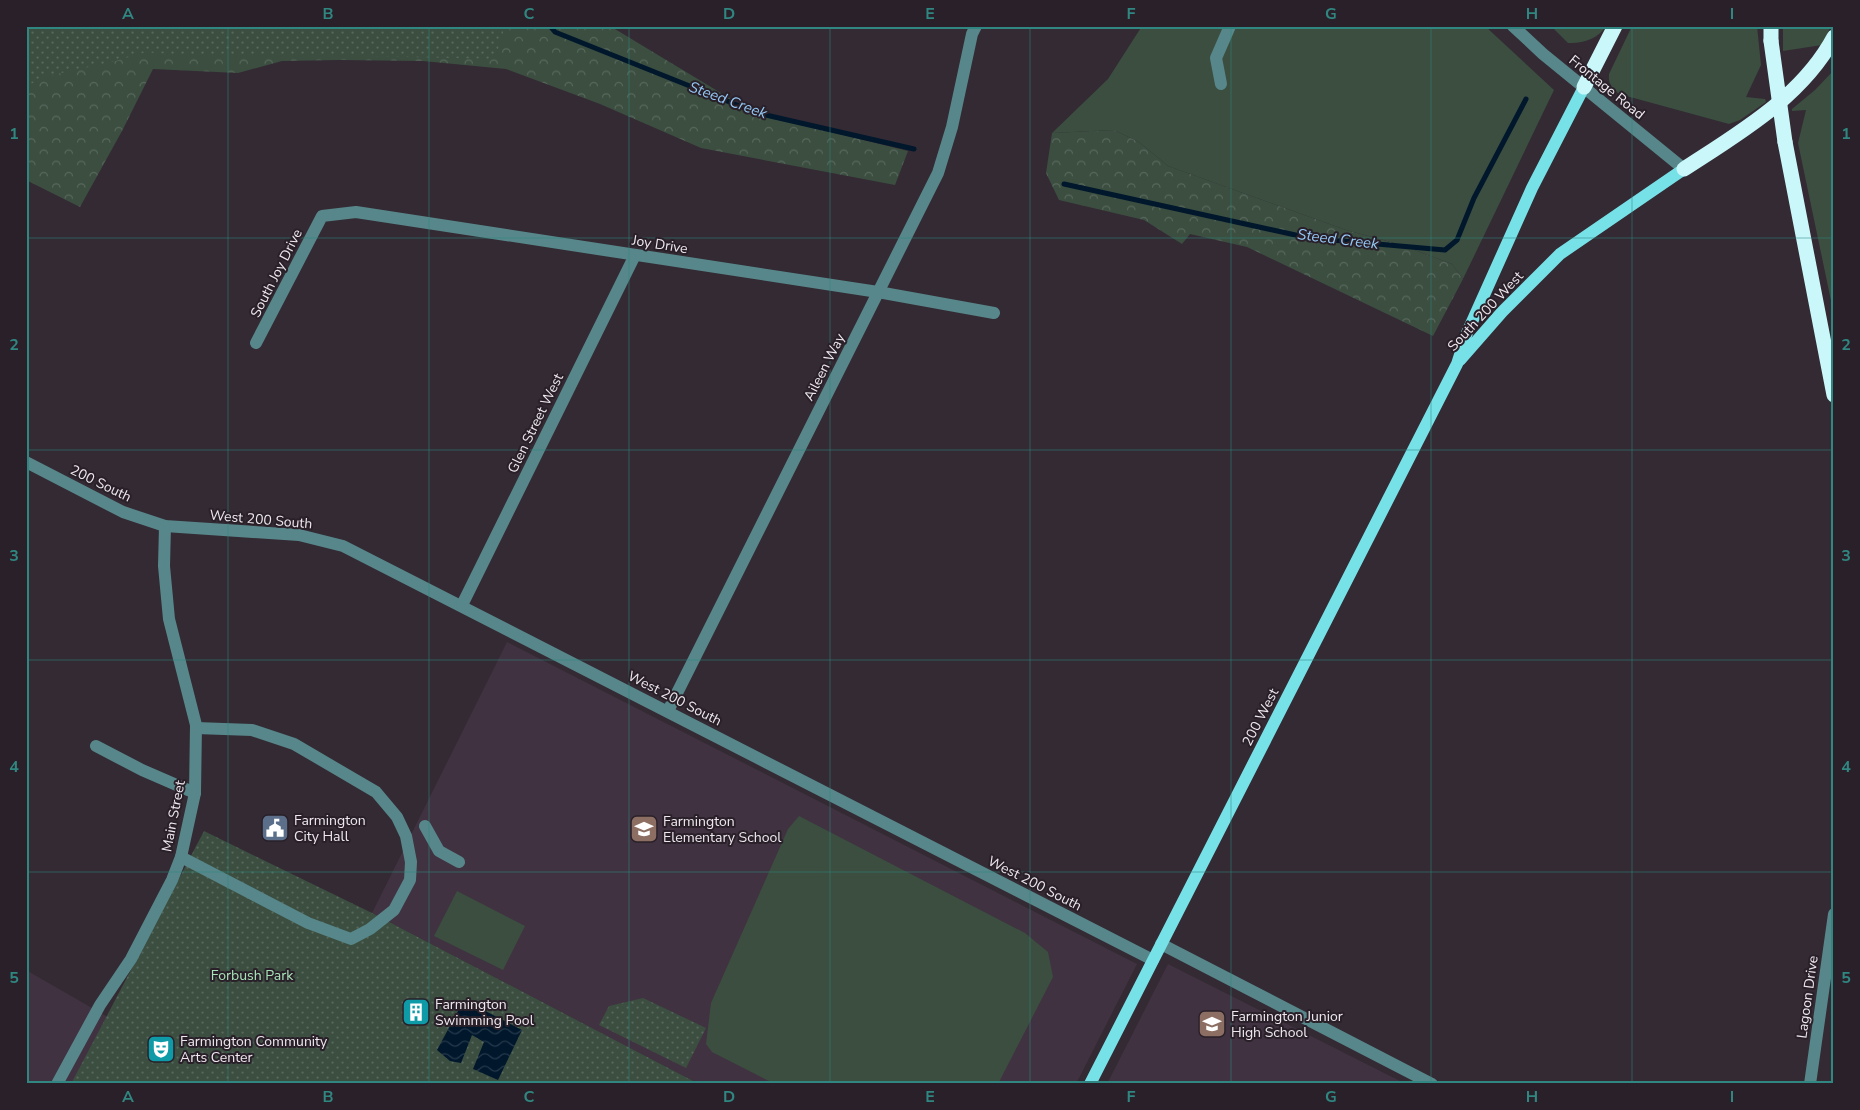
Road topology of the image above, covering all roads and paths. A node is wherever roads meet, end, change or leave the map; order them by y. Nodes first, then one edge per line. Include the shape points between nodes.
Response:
1 (976, 26) edge
2 (1230, 26) edge
3 (1513, 26) edge
4 (1614, 26) edge
5 (1771, 34) edge
6 (1834, 37) edge
7 (1221, 84) dead end
8 (1584, 87) junction
9 (1684, 169) junction
10 (322, 216) joint
11 (635, 255) junction
12 (878, 292) junction
13 (994, 313) dead end
14 (256, 343) dead end
15 (1457, 364) junction
16 (1834, 395) edge
17 (26, 462) edge
18 (165, 526) junction
19 (462, 605) junction
20 (668, 711) junction
21 (196, 728) junction
22 (96, 746) dead end
23 (195, 793) junction
24 (424, 826) dead end
25 (181, 857) junction
26 (459, 862) dead end
27 (1834, 914) edge
28 (1161, 944) junction
29 (1153, 960) junction
30 (57, 1084) edge
31 (1090, 1084) edge
32 (1432, 1084) edge
33 (1810, 1084) edge

1 - 12 street, Aileen Way via 938,173
2 - 7 street via 1216,58
3 - 8 street, Frontage Road
4 - 8 highway
5 - 16 highway, bridge via 1785,142
6 - 9 highway via 1824,55 1777,104
8 - 9 street, Frontage Road
8 - 15 main road, South 200 West via 1532,188 1466,333
9 - 15 main road, South 200 West via 1560,254 1502,312
10 - 11 street, Joy Drive via 356,212
10 - 14 street, South Joy Drive
11 - 12 street, Joy Drive
11 - 19 street, Glen Street West
12 - 13 street, Joy Drive
12 - 20 street, Aileen Way
15 - 28 main road, 200 West
17 - 18 street, 200 South via 123,512
18 - 19 street, West 200 South via 299,535 343,546
18 - 21 street, Main Street via 164,566 169,618
19 - 20 street, West 200 South
20 - 29 street, West 200 South
21 - 23 street, Main Street
21 - 25 street via 252,730 294,744 376,792 397,817 406,836 411,862 410,880 394,910 352,939 308,923
22 - 23 street
23 - 25 street, Main Street
24 - 26 street via 439,851
25 - 30 street, Main Street via 140,943 100,1004
27 - 33 street, Lagoon Drive
28 - 29 main road, 200 West
28 - 32 street
29 - 31 main road, 200 West

